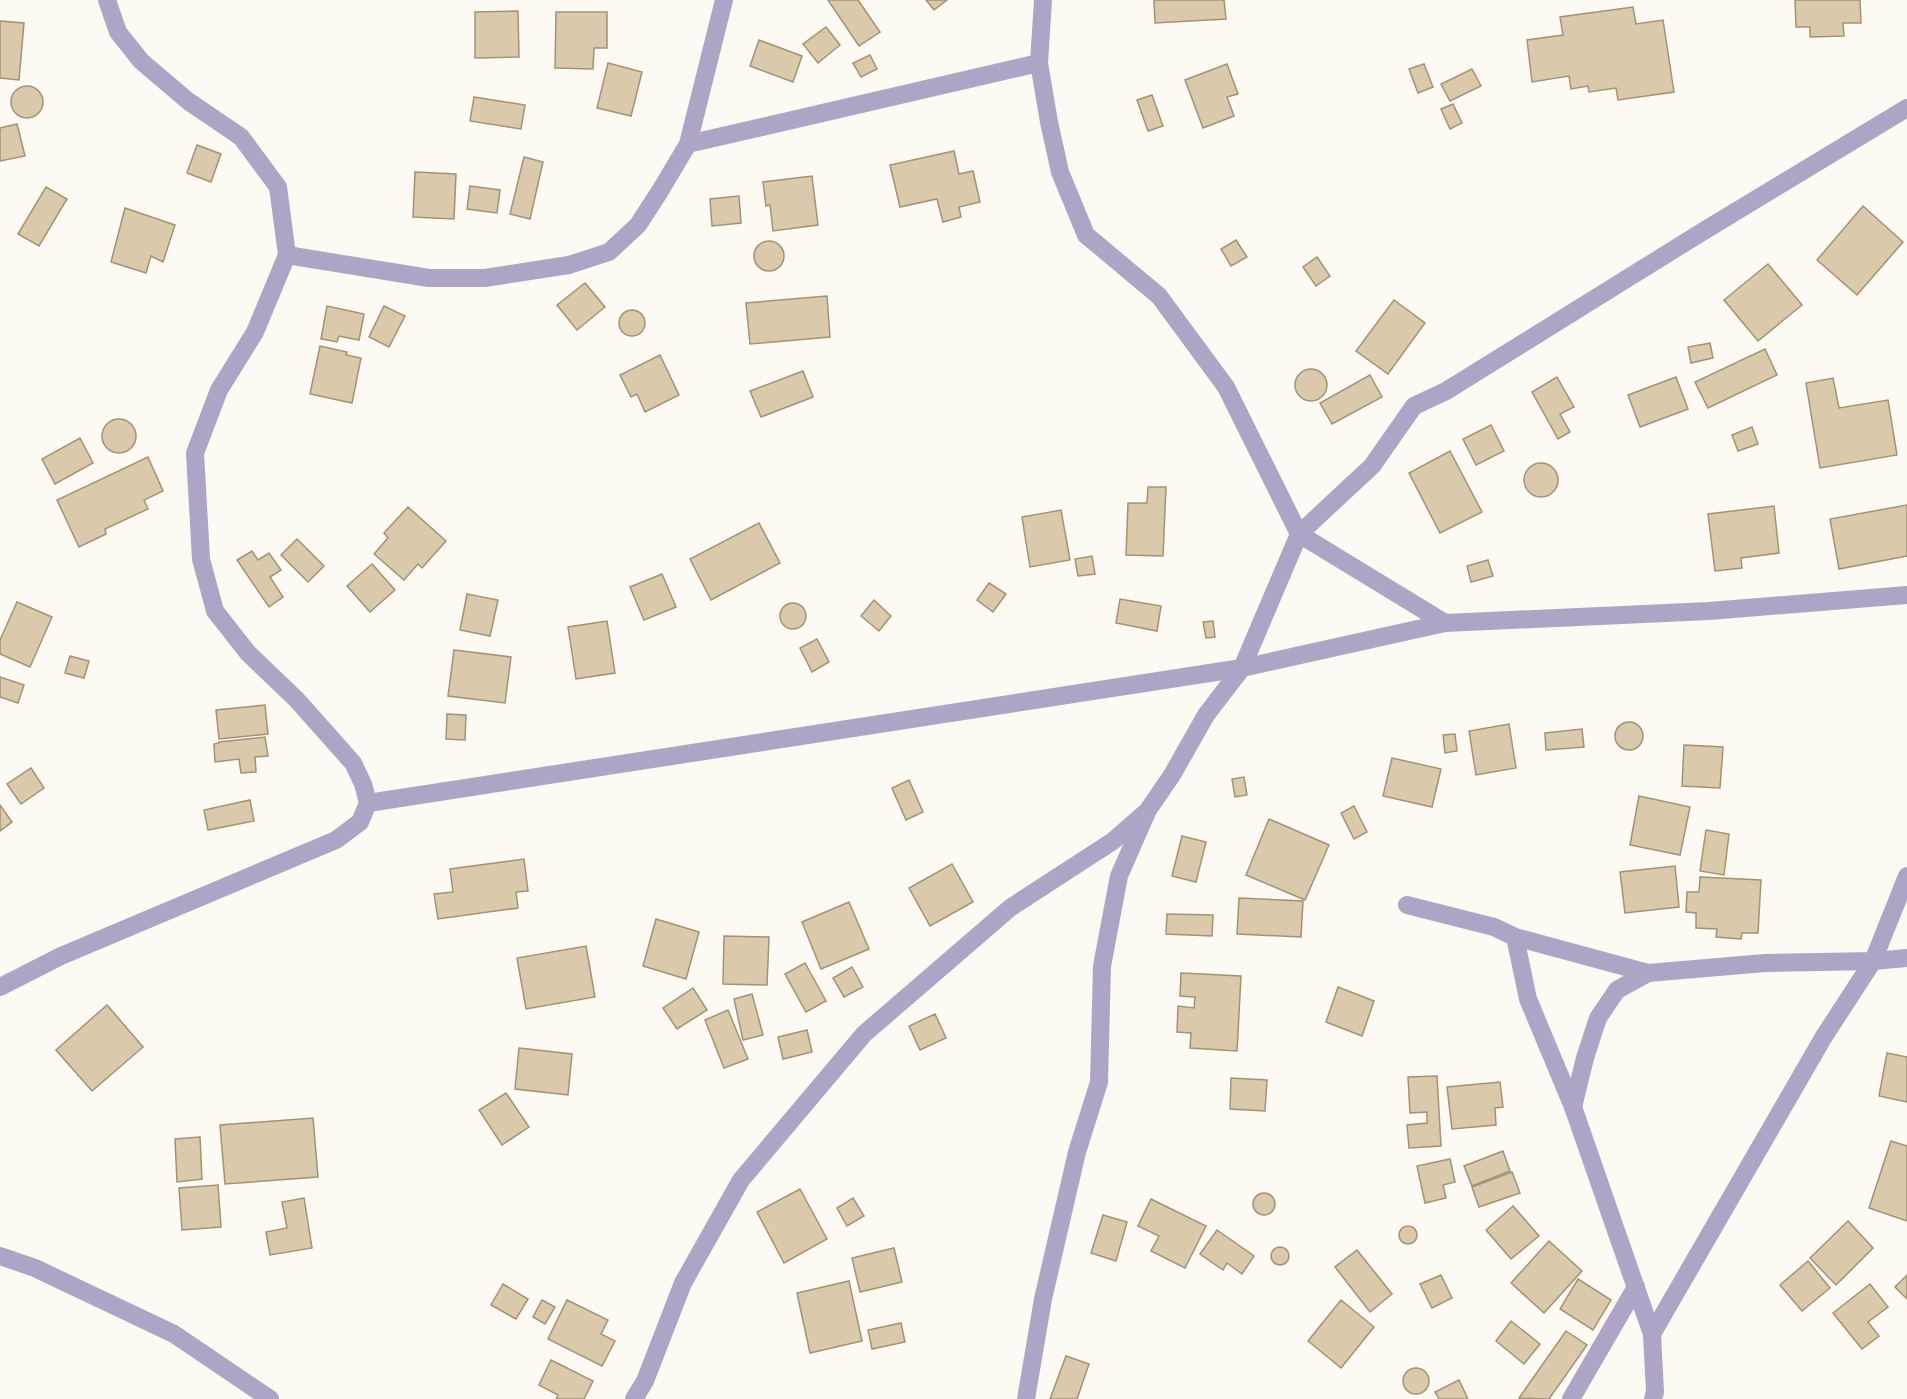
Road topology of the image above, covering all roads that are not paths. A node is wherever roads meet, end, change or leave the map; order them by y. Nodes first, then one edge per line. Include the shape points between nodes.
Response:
1 (107, 0) edge
2 (724, 0) edge
3 (1043, 0) edge
4 (1039, 63) junction
5 (1907, 108) edge
6 (688, 144) junction
7 (287, 255) junction
8 (1299, 534) junction
9 (1907, 595) edge
10 (1445, 623) junction
11 (1242, 668) junction
12 (368, 803) junction
13 (1148, 810) junction
14 (1907, 876) edge
15 (1407, 905) dead end
16 (1515, 937) junction
17 (1907, 958) edge
18 (1873, 962) junction
19 (1648, 973) junction
20 (0, 987) edge
21 (1573, 1107) junction
22 (0, 1256) edge
23 (1636, 1287) junction
24 (1652, 1334) junction
25 (270, 1399) edge
26 (634, 1399) edge
27 (1026, 1399) edge
28 (1571, 1399) edge
29 (1653, 1399) edge

1 - 7 street via 118,32 141,61 188,101 241,137 278,187
2 - 6 street
3 - 4 street
4 - 6 street
4 - 8 street via 1060,172 1086,235 1159,296 1226,387
5 - 8 street via 1446,392 1414,406 1372,466
6 - 7 street via 638,225 609,252 569,265 485,278 429,278
7 - 12 street via 255,332 219,390 195,453 201,559 215,611 248,653 353,763
8 - 10 street
8 - 11 street
9 - 10 street via 1709,611
10 - 11 street
11 - 12 street
11 - 13 street via 1206,715
12 - 20 street via 360,822 336,840 61,956
13 - 26 street via 1113,841 1010,908 864,1034 741,1180 683,1283 645,1381
13 - 27 street via 1119,876 1102,966 1099,1082 1077,1152 1042,1299
14 - 18 street
15 - 16 street via 1494,927
16 - 19 street
16 - 21 street via 1528,999
17 - 18 street
18 - 19 street via 1765,963
18 - 24 street via 1823,1038
19 - 21 street via 1617,990 1598,1018
21 - 23 street
22 - 25 street via 35,1268 174,1334
23 - 24 street
23 - 28 street
24 - 29 street

